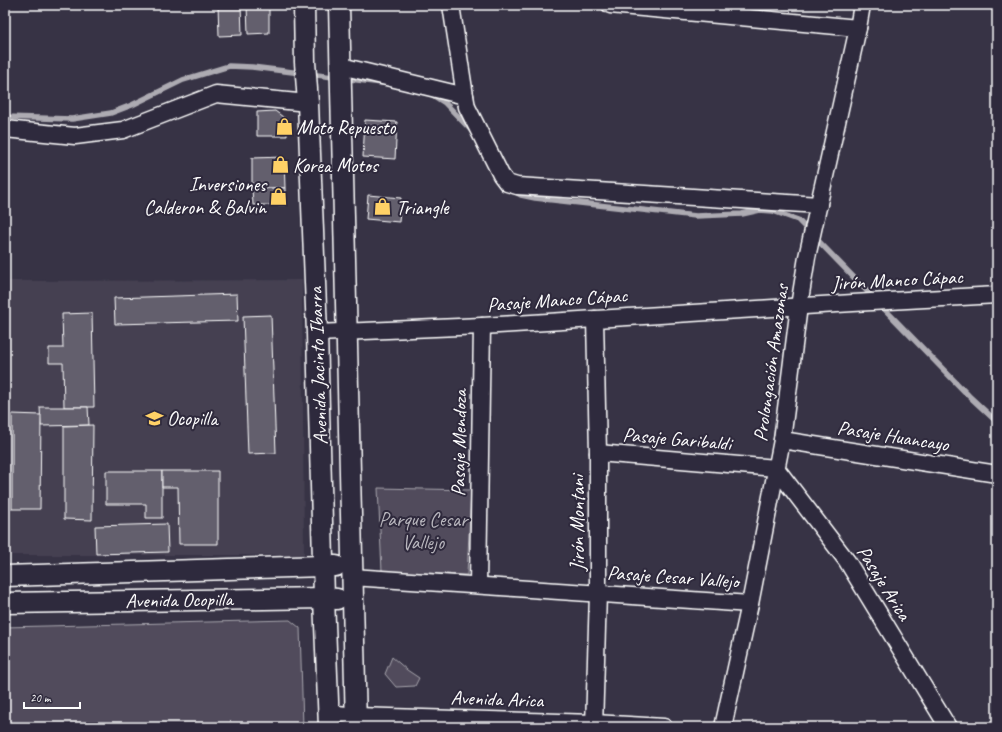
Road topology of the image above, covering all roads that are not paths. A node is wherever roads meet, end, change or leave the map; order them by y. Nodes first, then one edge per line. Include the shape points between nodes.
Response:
1 (304, 5) edge
2 (339, 5) edge
3 (451, 5) edge
4 (610, 5) edge
5 (862, 5) edge
6 (858, 28) junction
7 (341, 71) junction
8 (465, 96) junction
9 (308, 101) junction
10 (5, 129) edge
11 (818, 207) junction
12 (997, 295) edge
13 (799, 306) junction
14 (595, 319) junction
15 (482, 326) junction
16 (347, 332) junction
17 (317, 333) junction
18 (782, 440) junction
19 (598, 453) junction
20 (776, 468) junction
21 (997, 474) edge
22 (323, 566) junction
23 (352, 572) junction
24 (5, 576) edge
25 (478, 585) junction
26 (598, 593) junction
27 (324, 598) junction
28 (353, 600) junction
29 (5, 602) edge
30 (750, 604) junction
31 (329, 720) edge
32 (356, 722) edge
33 (594, 725) edge
34 (664, 727) edge
35 (723, 727) edge
36 (948, 727) edge

1 - 9 street, Avenida Jacinto Ibarra
2 - 7 street, Avenida Jacinto Ibarra
3 - 8 street
4 - 6 street
5 - 6 street, Prolongación Amazonas
6 - 11 street, Prolongación Amazonas
7 - 8 street
7 - 16 street, Avenida Jacinto Ibarra
8 - 11 street via 467,107 507,183 517,186
9 - 10 street via 216,94 123,130 75,136
9 - 17 street, Avenida Jacinto Ibarra
11 - 13 street, Prolongación Amazonas
12 - 13 street, Jirón Manco Cápac
13 - 14 street, Pasaje Manco Cápac
13 - 18 street, Prolongación Amazonas
14 - 15 street, Pasaje Manco Cápac
14 - 19 street, Jirón Montani
15 - 16 street, Pasaje Manco Cápac
15 - 25 street, Pasaje Mendoza
16 - 17 street, Pasaje Manco Cápac
16 - 23 street, Avenida Jacinto Ibarra
17 - 22 street, Avenida Jacinto Ibarra
18 - 20 street, Prolongación Amazonas
18 - 21 street, Pasaje Huancayo
19 - 20 street, Pasaje Garibaldi
19 - 26 street, Jirón Montani
20 - 30 street, Prolongación Amazonas
20 - 36 street, Pasaje Arica via 847,561
22 - 23 street, Avenida Ocopilla
22 - 24 street, Avenida Ocopilla
22 - 27 street, Avenida Jacinto Ibarra
23 - 25 street, Pasaje Cesar Vallejo
23 - 28 street, Avenida Jacinto Ibarra
25 - 26 street, Pasaje Cesar Vallejo
26 - 30 street, Pasaje Cesar Vallejo
26 - 33 street, Jirón Montani
27 - 28 street, Avenida Ocopilla
27 - 29 street, Avenida Ocopilla
27 - 31 street, Avenida Jacinto Ibarra
28 - 32 street, Avenida Jacinto Ibarra
30 - 35 street, Prolongación Amazonas
31 - 32 street, Avenida Arica
32 - 33 street, Avenida Arica
33 - 34 street, Avenida Arica

